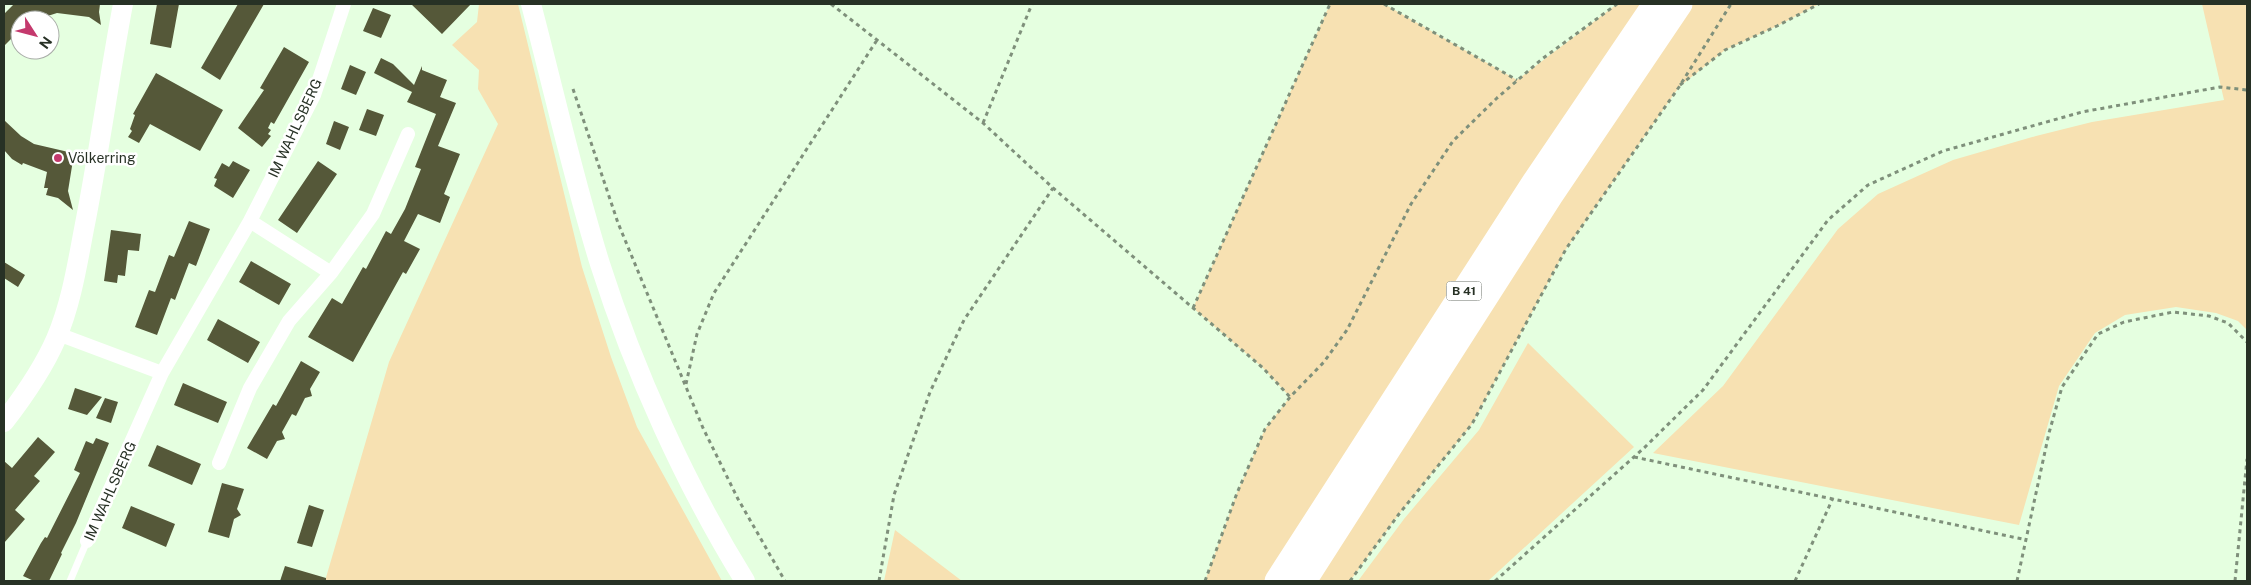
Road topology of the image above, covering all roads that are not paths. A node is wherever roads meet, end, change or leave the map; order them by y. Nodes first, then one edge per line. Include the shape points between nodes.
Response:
1 (123, 4) edge
2 (344, 4) edge
3 (531, 4) edge
4 (1655, 4) edge
5 (1680, 4) edge
6 (408, 134) dead end
7 (250, 220) junction
8 (331, 273) junction
9 (58, 334) junction
10 (162, 373) junction
11 (4, 422) edge
12 (219, 463) dead end
13 (87, 541) joint
14 (70, 581) edge
15 (745, 581) edge
16 (1277, 581) edge
17 (1304, 581) edge

1 - 9 main road via 74,284
2 - 7 street, IM WAHLSBERG via 314,95
3 - 15 main road via 580,194 614,303 648,391 691,484
4 - 16 highway, B 41 via 1533,184
5 - 17 highway, B 41 via 1551,196
6 - 8 street via 373,214
7 - 8 street
7 - 10 street, IM WAHLSBERG
8 - 12 street via 289,321 250,388
9 - 10 street
9 - 11 main road via 34,381
10 - 13 street, IM WAHLSBERG
13 - 14 lane, IM WAHLSBERG

